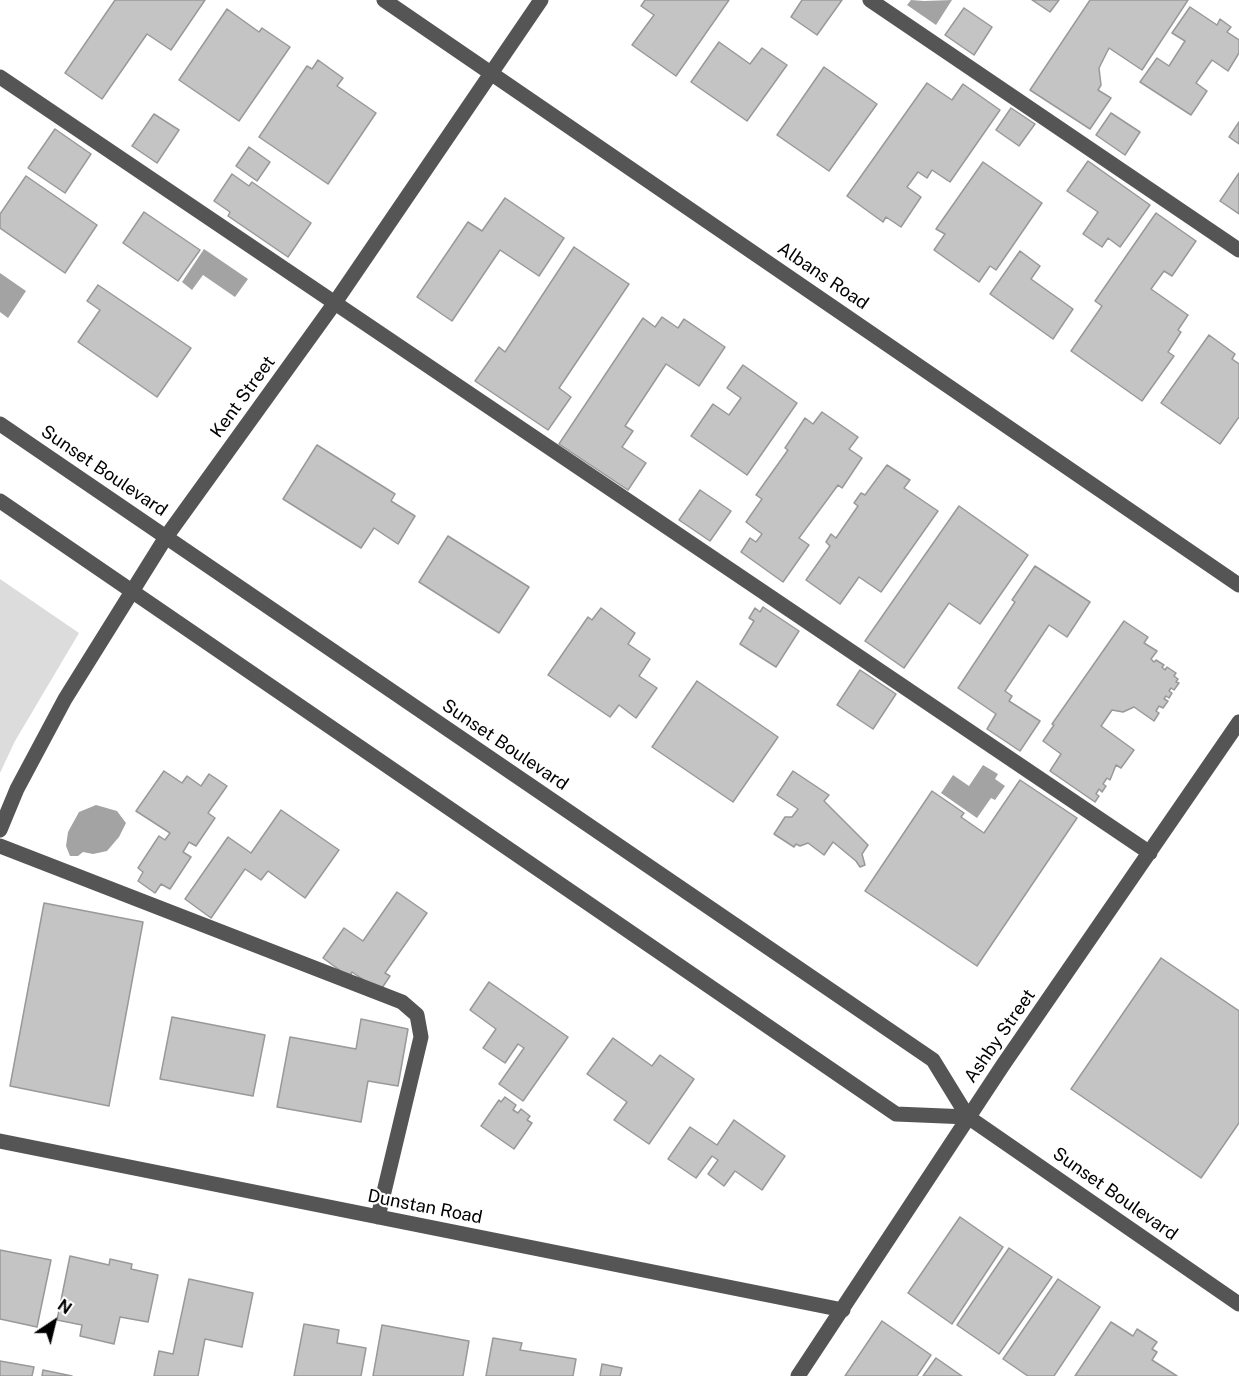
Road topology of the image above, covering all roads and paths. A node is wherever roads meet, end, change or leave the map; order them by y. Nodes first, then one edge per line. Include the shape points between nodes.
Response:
1 (384, 0) edge
2 (542, 0) edge
3 (870, 0) edge
4 (492, 73) junction
5 (0, 77) edge
6 (1239, 250) edge
7 (334, 304) junction
8 (0, 424) edge
9 (0, 501) edge
10 (166, 537) junction
11 (1239, 585) edge
12 (133, 592) junction
13 (1239, 722) edge
14 (0, 830) edge
15 (0, 846) edge
16 (1150, 853) junction
17 (968, 1117) junction
18 (0, 1141) edge
19 (378, 1217) junction
20 (1239, 1304) edge
21 (843, 1310) junction
22 (798, 1376) edge

1 - 4 street, Albans Road
2 - 4 street, Kent Street
3 - 6 street
4 - 7 street, Kent Street
4 - 11 street, Albans Road
5 - 7 street
7 - 10 street, Kent Street
7 - 16 street
8 - 10 street, Sunset Boulevard
9 - 12 street
10 - 12 street, Kent Street
10 - 17 street, Sunset Boulevard via 933,1060
12 - 14 street, Kent Street via 65,699
12 - 17 street via 896,1114
13 - 16 street, Ashby Street
15 - 19 street via 402,1002 417,1015 421,1037
16 - 17 street, Ashby Street
17 - 20 street, Sunset Boulevard
17 - 21 street, Ashby Street
18 - 19 street, Dunstan Road
19 - 21 street, Dunstan Road
21 - 22 street, Ashby Street

